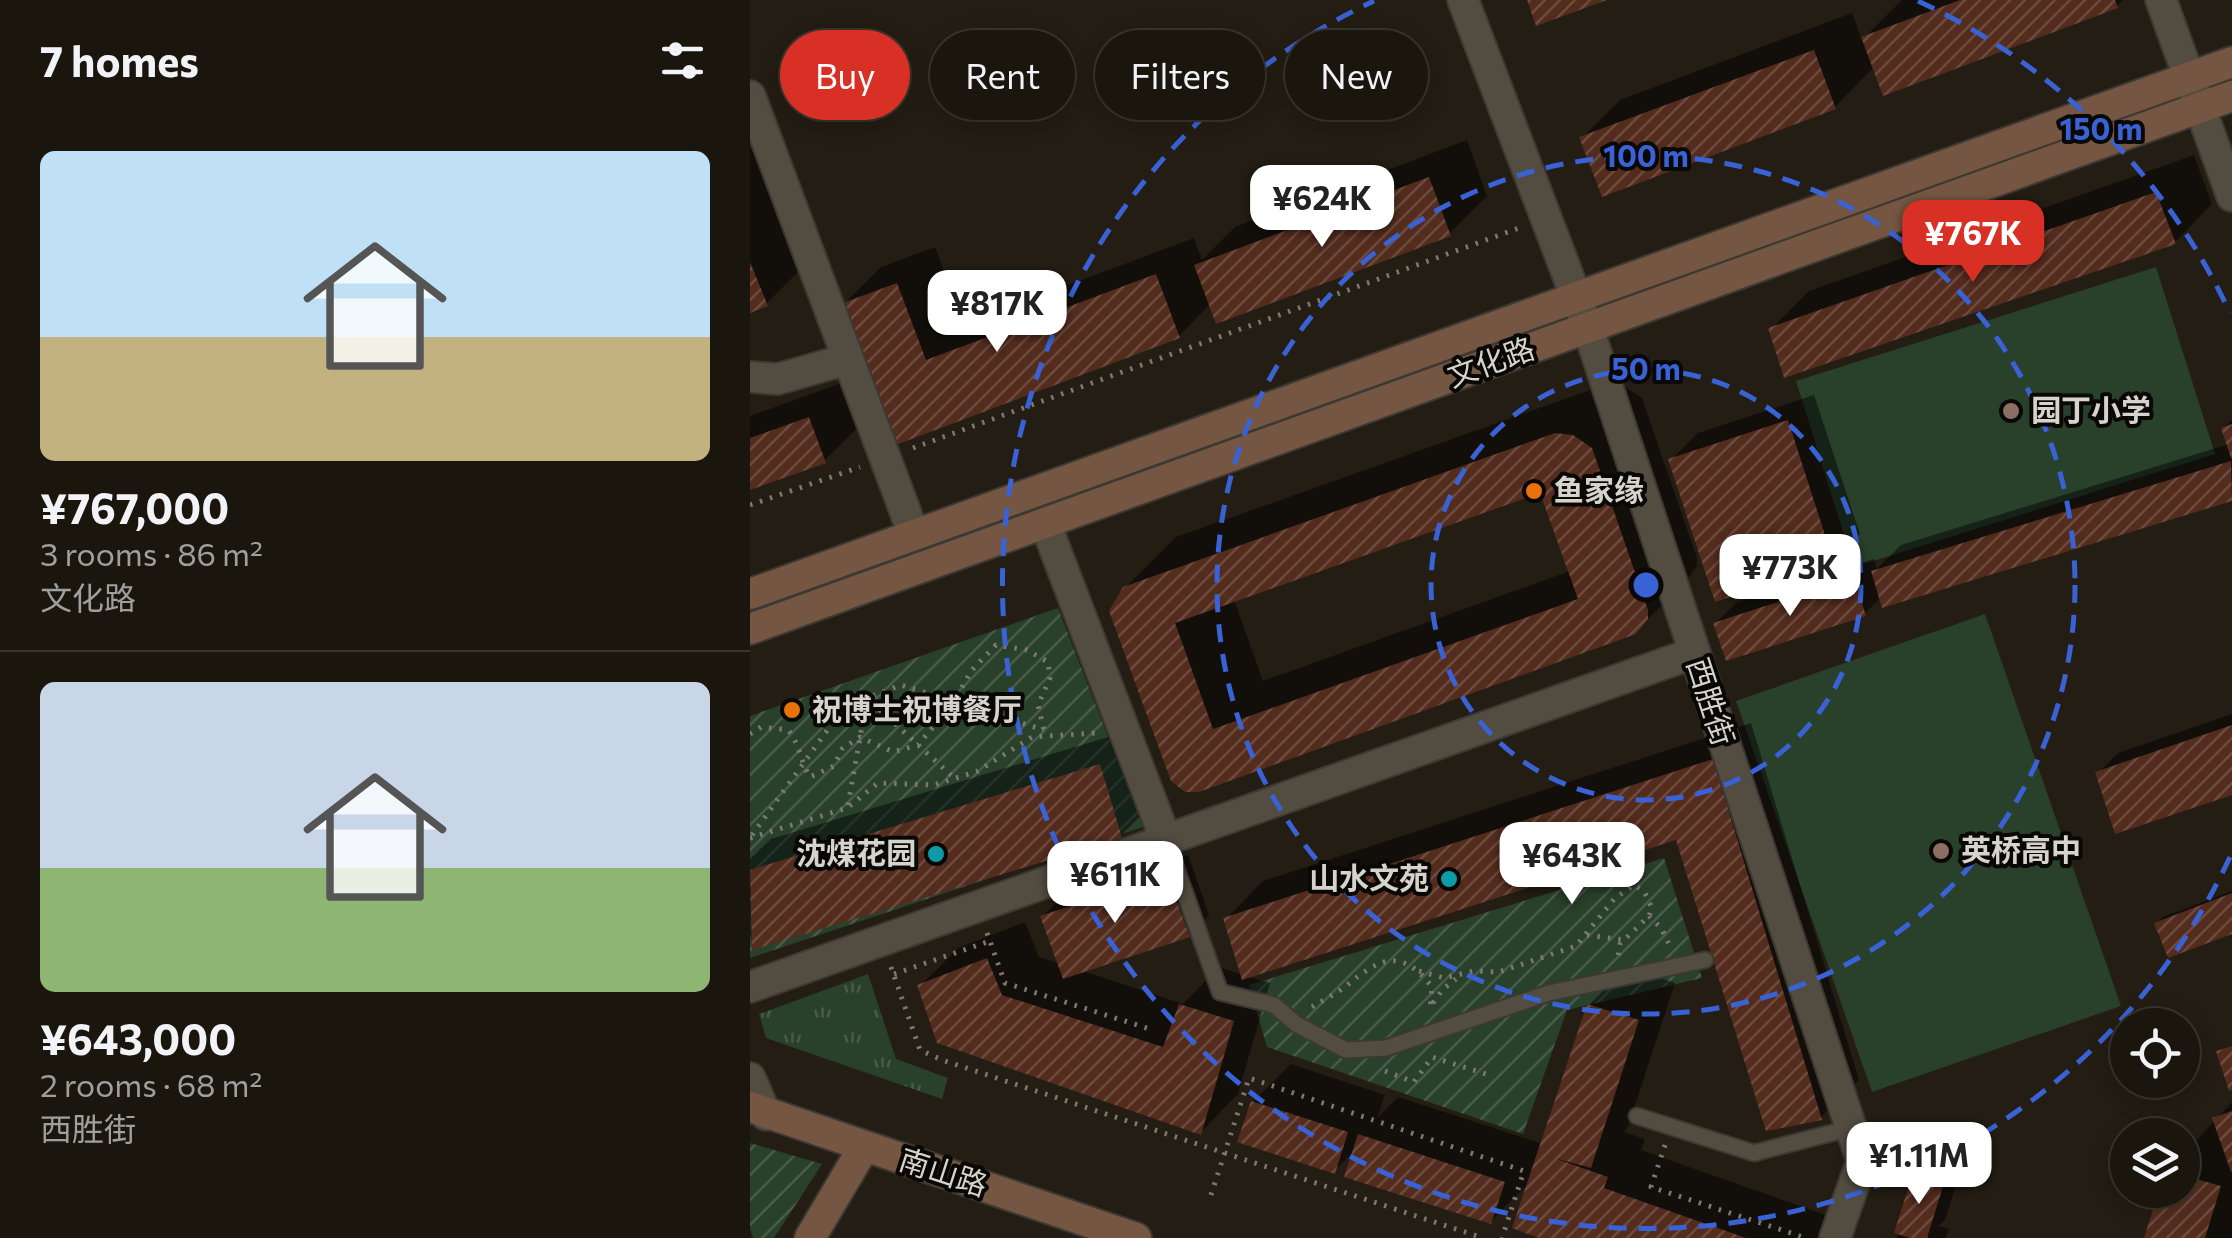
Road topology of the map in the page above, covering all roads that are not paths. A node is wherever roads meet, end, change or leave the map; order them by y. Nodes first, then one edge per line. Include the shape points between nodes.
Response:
1 (1463, 0) edge
2 (2161, 0) edge
3 (2232, 62) edge
4 (2189, 77) junction
5 (750, 96) edge
6 (2232, 96) edge
7 (2200, 108) junction
8 (2232, 196) edge
9 (1576, 298) junction
10 (1588, 328) junction
11 (848, 359) junction
12 (750, 377) edge
13 (1044, 523) junction
14 (914, 536) junction
15 (750, 594) edge
16 (750, 629) edge
17 (1694, 653) junction
18 (1166, 840) junction
19 (1706, 960) dead end
20 (750, 987) edge
21 (750, 1078) edge
22 (758, 1111) edge
23 (1637, 1116) dead end
24 (1851, 1128) junction
25 (864, 1147) junction
26 (810, 1238) edge
27 (1136, 1238) edge
28 (1835, 1238) edge

1 - 9 street, 西胜街
2 - 4 street
3 - 4 main road, 文化路
4 - 7 street
4 - 9 main road, 文化路
5 - 11 street
6 - 7 main road, 文化路
7 - 8 street
7 - 10 main road, 文化路
9 - 10 street, 西胜街
9 - 14 main road, 文化路
10 - 13 main road, 文化路
10 - 17 street, 西胜街
11 - 12 street via 778,379
11 - 14 street
13 - 16 main road, 文化路
13 - 18 street
14 - 15 main road, 文化路
17 - 18 street
17 - 24 street, 西胜街 via 1782,938
18 - 19 lane via 1220,992 1274,1004 1296,1024 1346,1050 1386,1048 1549,994
18 - 20 street
21 - 22 street
22 - 25 main road, 南山路
23 - 24 lane via 1754,1152
24 - 28 street, 西胜街 via 1862,1161
25 - 26 main road
25 - 27 main road, 南山路

